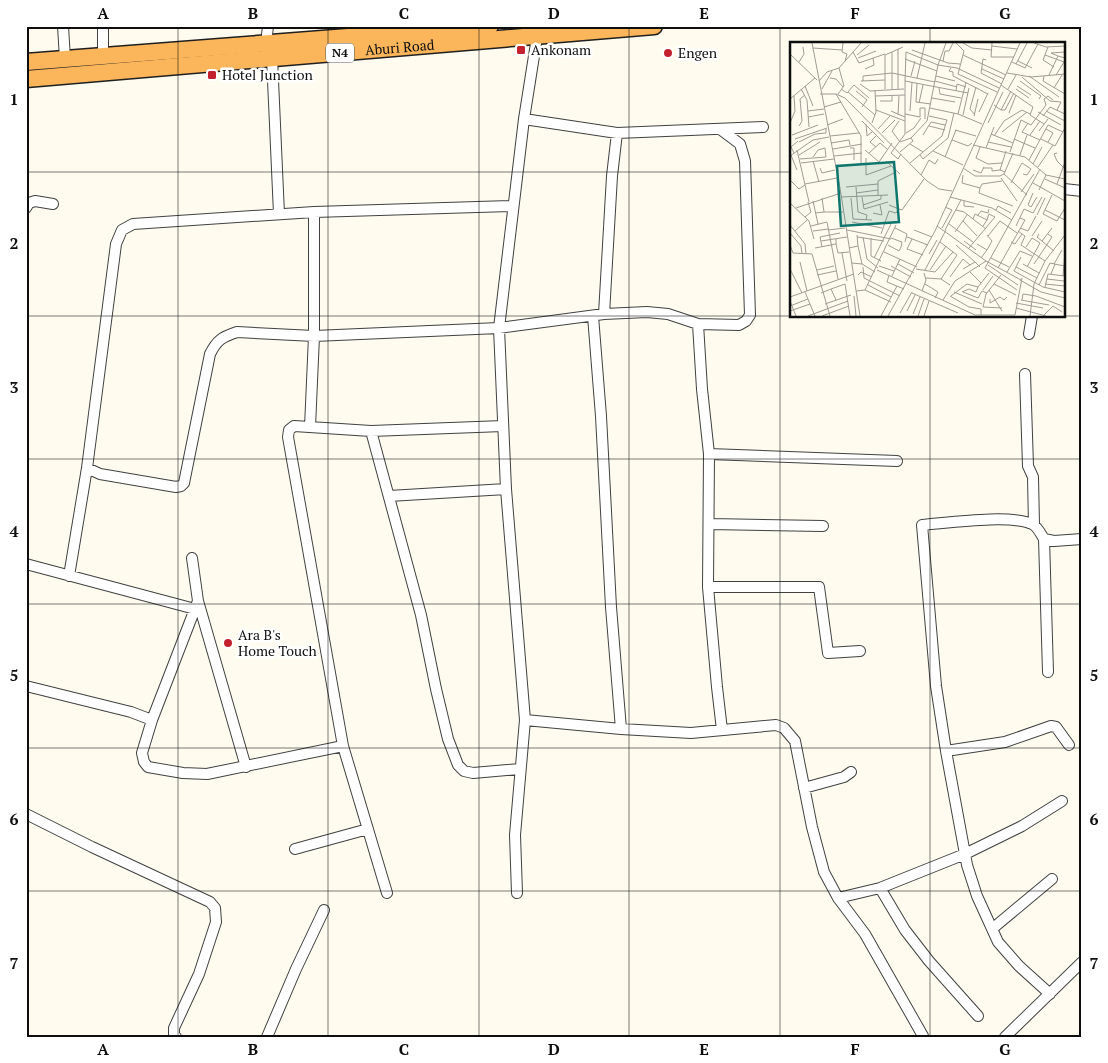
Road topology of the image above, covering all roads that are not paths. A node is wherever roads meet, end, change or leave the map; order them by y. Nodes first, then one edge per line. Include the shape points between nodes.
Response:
1 (63, 26) edge
2 (103, 26) edge
3 (268, 26) edge
4 (490, 26) edge
5 (654, 26) edge
6 (610, 28) edge
7 (537, 37) junction
8 (269, 51) junction
9 (103, 55) junction
10 (65, 59) junction
11 (26, 62) edge
12 (26, 79) edge
13 (524, 120) junction
14 (763, 127) dead end
15 (720, 129) junction
16 (617, 133) junction
17 (1066, 189) edge
18 (1082, 190) edge
19 (53, 204) dead end
20 (513, 206) junction
21 (26, 208) edge
22 (314, 212) junction
23 (280, 214) junction
24 (604, 314) junction
25 (593, 316) junction
26 (1032, 318) edge
27 (698, 324) junction
28 (499, 328) junction
29 (1029, 334) dead end
30 (314, 336) junction
31 (1024, 374) dead end
32 (503, 426) junction
33 (310, 427) junction
34 (371, 431) junction
35 (709, 454) junction
36 (897, 461) dead end
37 (87, 468) junction
38 (506, 490) junction
39 (389, 496) junction
40 (710, 524) junction
41 (1034, 525) junction
42 (823, 526) dead end
43 (1044, 539) junction
44 (1082, 539) edge
45 (192, 558) dead end
46 (26, 564) edge
47 (69, 576) junction
48 (708, 587) junction
49 (196, 605) junction
50 (860, 651) dead end
51 (1048, 672) dead end
52 (26, 686) edge
53 (152, 720) junction
54 (525, 720) junction
55 (621, 729) junction
56 (722, 730) junction
57 (1070, 745) dead end
58 (343, 746) junction
59 (946, 751) junction
60 (246, 766) junction
61 (520, 769) junction
62 (850, 772) dead end
63 (804, 788) junction
64 (1062, 801) dead end
65 (26, 814) edge
66 (368, 828) junction
67 (296, 849) dead end
68 (965, 854) junction
69 (1052, 879) dead end
70 (880, 888) junction
71 (387, 893) dead end
72 (517, 893) dead end
73 (838, 898) junction
74 (324, 910) dead end
75 (992, 929) junction
76 (1081, 965) edge
77 (1050, 994) junction
78 (978, 1016) dead end
79 (923, 1036) edge
80 (176, 1037) edge
81 (267, 1037) edge
82 (1005, 1037) edge

1 - 10 street
2 - 9 street
3 - 8 street
4 - 8 highway, Aburi Road / N4
5 - 6 highway, Aburi Road / N4
6 - 7 highway, Aburi Road / N4
7 - 8 highway, Aburi Road / N4
7 - 13 street
8 - 9 highway, Aburi Road / N4
8 - 12 highway, Aburi Road / N4
8 - 23 street
9 - 10 highway, Aburi Road / N4
10 - 11 highway, Aburi Road / N4
13 - 16 street
13 - 20 street
14 - 15 street
15 - 16 street
15 - 27 street via 740,144 745,160 750,315 739,325
16 - 24 street
17 - 18 street
19 - 21 street via 34,201
20 - 22 street
20 - 28 street
22 - 23 street
22 - 30 street
23 - 37 street via 133,224 122,230 116,244
24 - 25 street
24 - 27 street via 668,314
25 - 28 street
25 - 55 street
26 - 29 street
27 - 35 street
28 - 30 street
28 - 32 street
30 - 33 street
30 - 37 street via 237,332 216,342 210,354 181,486 176,488 100,474
31 - 41 street
32 - 34 street
32 - 38 street
33 - 34 street
33 - 58 street via 294,426 288,437
34 - 39 street
35 - 36 street
35 - 40 street
37 - 47 street
38 - 39 street
38 - 54 street
39 - 61 street via 421,615 448,739 458,765 473,774
40 - 42 street
40 - 48 street
41 - 43 street
41 - 59 street via 1019,520 922,526 936,686
43 - 44 street
43 - 51 street
45 - 49 street
46 - 47 street
47 - 49 street
48 - 50 street via 819,587 828,653
48 - 56 street
49 - 53 street
49 - 60 street
52 - 53 street
53 - 60 street via 142,753 148,767 207,774
54 - 55 street
54 - 61 street
55 - 56 street via 691,733
56 - 63 street via 776,725 784,728 795,741
57 - 59 street via 1056,727 1051,726 1005,742
58 - 60 street
58 - 66 street
59 - 68 street
61 - 72 street via 515,835
62 - 63 street via 844,777
63 - 73 street via 824,872
64 - 68 street via 1022,826
65 - 80 street via 210,902 215,908 216,922 196,985 174,1028
66 - 67 street
66 - 71 street
68 - 70 street
68 - 75 street via 977,896
69 - 75 street
70 - 73 street
70 - 78 street via 905,930
73 - 79 street via 865,934
74 - 81 street
75 - 77 street via 998,942 1018,966
76 - 77 street
77 - 82 street

